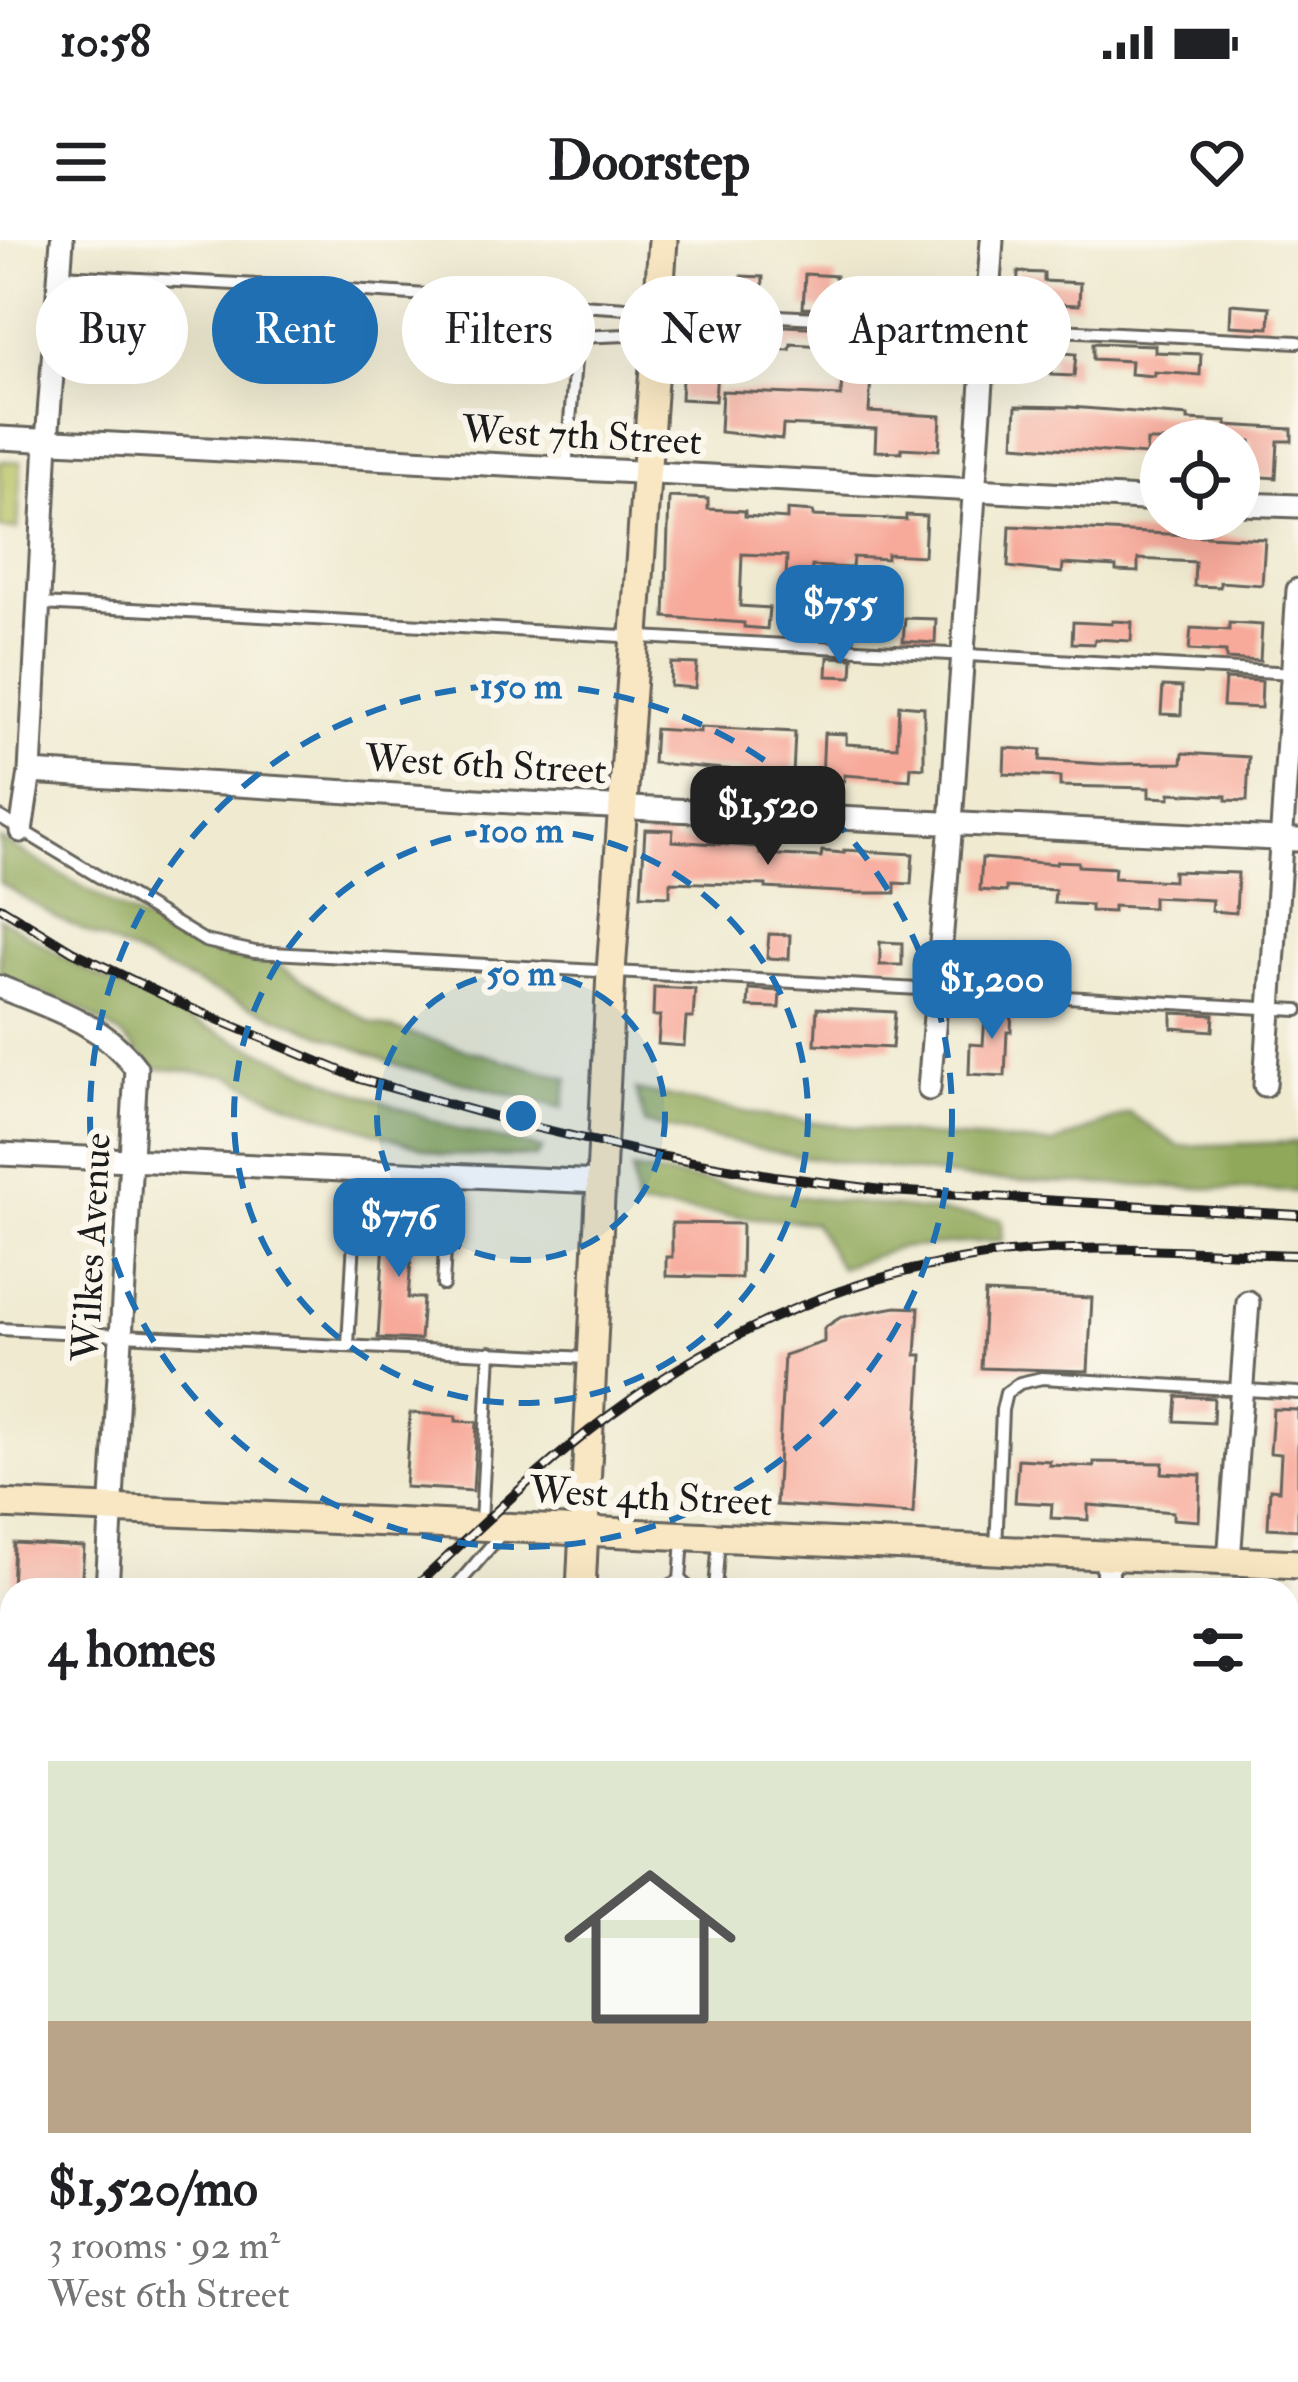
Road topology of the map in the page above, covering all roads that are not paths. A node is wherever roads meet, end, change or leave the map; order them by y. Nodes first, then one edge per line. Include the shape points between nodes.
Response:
1 (62, 240) edge
2 (662, 240) edge
3 (992, 240) edge
4 (60, 275) junction
5 (660, 276) edge
6 (989, 276) edge
7 (616, 307) junction
8 (619, 308) edge
9 (1071, 330) edge
10 (619, 333) edge
11 (616, 334) junction
12 (1298, 342) edge
13 (652, 384) edge
14 (982, 384) edge
15 (0, 438) edge
16 (47, 441) junction
17 (566, 469) junction
18 (646, 473) junction
19 (974, 492) junction
20 (1140, 499) edge
21 (1260, 505) edge
22 (1298, 506) edge
23 (1298, 590) edge
24 (40, 604) junction
25 (635, 638) junction
26 (963, 654) junction
27 (1295, 673) edge
28 (30, 772) junction
29 (623, 807) junction
30 (0, 817) edge
31 (951, 822) junction
32 (21, 831) junction
33 (1290, 840) edge
34 (611, 971) junction
35 (0, 987) edge
36 (938, 989) junction
37 (1270, 1008) junction
38 (1298, 1010) edge
39 (1264, 1085) dead end
40 (929, 1088) dead end
41 (0, 1154) edge
42 (131, 1160) junction
43 (358, 1169) junction
44 (449, 1174) junction
45 (599, 1182) junction
46 (443, 1285) dead end
47 (1248, 1302) dead end
48 (0, 1329) edge
49 (122, 1333) junction
50 (348, 1345) junction
51 (490, 1352) junction
52 (592, 1358) junction
53 (1241, 1389) junction
54 (1298, 1393) edge
55 (0, 1504) edge
56 (111, 1509) junction
57 (495, 1526) junction
58 (584, 1532) junction
59 (683, 1536) junction
60 (719, 1538) junction
61 (996, 1550) junction
62 (1108, 1555) junction
63 (1229, 1561) junction
64 (1298, 1564) edge
65 (108, 1578) edge
66 (461, 1578) edge
67 (582, 1578) edge
68 (680, 1578) edge
69 (716, 1578) edge
70 (1107, 1578) edge

1 - 4 street
2 - 5 main road
3 - 6 street
4 - 7 lane
4 - 16 street
7 - 8 lane
7 - 11 lane
9 - 12 lane
10 - 11 lane
11 - 17 lane via 577,337
13 - 18 main road
14 - 19 street
15 - 16 street, West 7th Street
16 - 17 street, West 7th Street
16 - 24 street
17 - 18 street, West 7th Street
18 - 19 street, West 7th Street
18 - 25 main road
19 - 20 street, West 7th Street
19 - 26 street
21 - 22 street
23 - 27 street
24 - 25 lane
24 - 28 street
25 - 26 lane
25 - 29 main road
26 - 27 lane
26 - 31 street
27 - 33 street
28 - 29 street, West 6th Street
28 - 32 street
29 - 31 street, West 6th Street
29 - 34 main road
30 - 32 lane
31 - 33 street, West 6th Street
31 - 36 street
32 - 34 lane via 205,941 255,952
33 - 37 street
34 - 36 lane
34 - 45 main road
35 - 42 street, Wilkes Avenue via 94,1027 124,1052 136,1068
36 - 37 lane
36 - 40 street
37 - 38 lane
37 - 39 street
41 - 42 street
42 - 43 street
42 - 49 street, Wilkes Avenue
43 - 44 street
43 - 50 lane
44 - 45 street
44 - 46 lane
45 - 52 main road
47 - 53 street
48 - 49 lane
49 - 50 lane
49 - 56 street, Wilkes Avenue
50 - 51 lane
51 - 52 lane
51 - 57 lane
52 - 58 main road
53 - 54 lane
53 - 61 lane via 1020,1383 1006,1393 1002,1410
53 - 63 street
55 - 56 main road, West 4th Street
56 - 57 main road, West 4th Street
56 - 65 street, Wilkes Avenue
57 - 58 main road, West 4th Street
57 - 66 lane
58 - 59 main road, West 4th Street
58 - 67 main road
59 - 60 main road, West 4th Street
59 - 68 lane
60 - 61 main road, West 4th Street
60 - 69 lane
61 - 62 main road, West 4th Street
62 - 63 main road, West 4th Street
62 - 70 street
63 - 64 main road, West 4th Street

